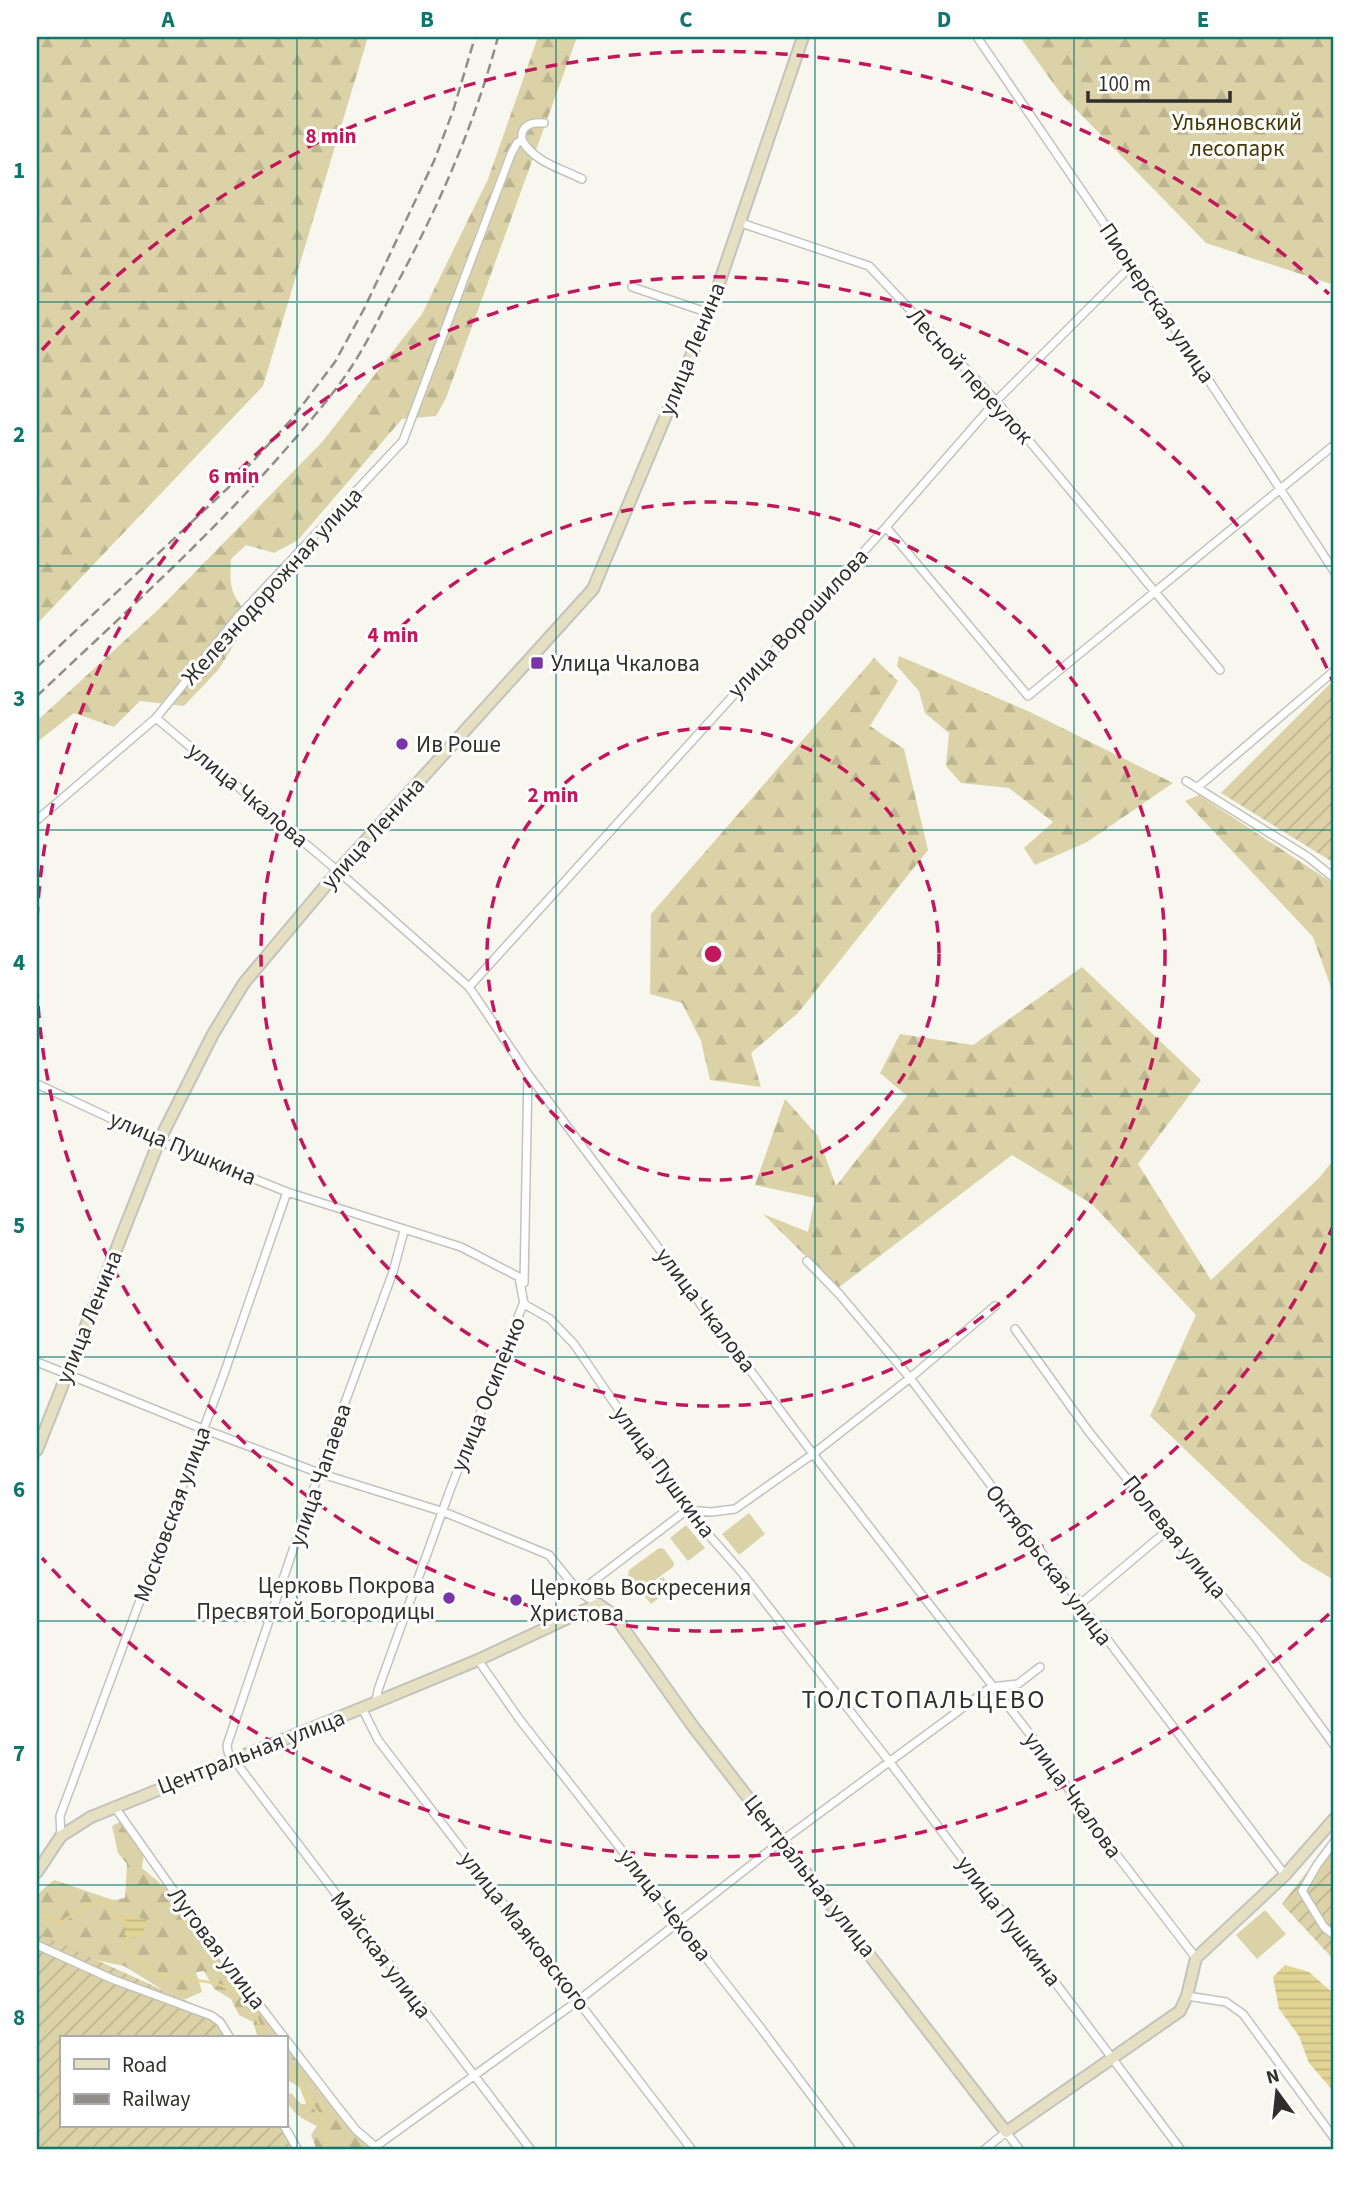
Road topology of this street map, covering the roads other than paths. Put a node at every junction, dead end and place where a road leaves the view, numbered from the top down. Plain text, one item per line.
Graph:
1 (803, 37) edge
2 (977, 37) edge
3 (544, 122) dead end
4 (522, 140) junction
5 (582, 179) dead end
6 (741, 223) junction
7 (1132, 265) junction
8 (632, 287) dead end
9 (709, 313) junction
10 (996, 401) junction
11 (1334, 445) edge
12 (1282, 489) junction
13 (886, 527) junction
14 (1334, 571) edge
15 (1154, 591) junction
16 (1220, 670) dead end
17 (1334, 671) edge
18 (156, 718) junction
19 (1186, 781) dead end
20 (1198, 787) junction
21 (37, 820) edge
22 (338, 871) junction
23 (1334, 878) edge
24 (469, 987) junction
25 (528, 1074) junction
26 (37, 1084) edge
27 (159, 1141) junction
28 (287, 1192) junction
29 (404, 1231) junction
30 (807, 1261) dead end
31 (524, 1304) junction
32 (995, 1306) dead end
33 (1015, 1329) dead end
34 (37, 1362) edge
35 (66, 1375) junction
36 (910, 1378) junction
37 (203, 1429) junction
38 (37, 1450) edge
39 (813, 1454) junction
40 (319, 1473) junction
41 (687, 1510) junction
42 (444, 1512) junction
43 (1169, 1529) junction
44 (579, 1592) junction
45 (598, 1605) junction
46 (1079, 1605) junction
47 (478, 1660) junction
48 (1040, 1667) dead end
49 (991, 1687) junction
50 (376, 1702) junction
51 (362, 1708) junction
52 (1334, 1745) edge
53 (232, 1759) junction
54 (889, 1761) junction
55 (114, 1806) junction
56 (1334, 1819) edge
57 (61, 1836) junction
58 (783, 1840) junction
59 (1334, 1842) edge
60 (37, 1872) edge
61 (1285, 1875) junction
62 (679, 1923) junction
63 (1334, 1935) edge
64 (37, 1945) edge
65 (1196, 1958) junction
66 (1187, 1996) junction
67 (579, 2000) junction
68 (229, 2036) edge
69 (283, 2036) edge
70 (287, 2041) edge
71 (1113, 2059) junction
72 (474, 2077) junction
73 (285, 2128) edge
74 (1006, 2132) junction
75 (1334, 2138) edge
76 (377, 2148) edge
77 (298, 2150) edge
78 (531, 2150) edge
79 (692, 2150) edge
80 (852, 2150) edge
81 (984, 2150) edge
82 (1020, 2150) edge
83 (1181, 2150) edge

1 - 6 street, улица Ленина
2 - 7 street, Пионерская улица
3 - 4 street, Железнодорожная улица
4 - 5 street
4 - 18 street, Железнодорожная улица
6 - 9 street, улица Ленина
6 - 10 street, Лесной переулок
7 - 10 street, улица Ворошилова
7 - 12 street, Пионерская улица
8 - 9 street
9 - 22 street, улица Ленина
10 - 13 street, улица Ворошилова
10 - 15 street, Лесной переулок
11 - 12 street
12 - 14 street, Пионерская улица
12 - 15 street
13 - 15 street
13 - 24 street, улица Ворошилова
15 - 16 street, Лесной переулок
17 - 20 street
18 - 21 street, Железнодорожная улица
18 - 22 street, улица Чкалова
19 - 20 street
20 - 23 street
22 - 24 street, улица Чкалова
22 - 27 street, улица Ленина
24 - 25 street, улица Чкалова
25 - 31 street, улица Осипенко
25 - 39 street, улица Чкалова
26 - 27 street, улица Пушкина
27 - 28 street, улица Пушкина
27 - 35 street, улица Ленина
28 - 29 street, улица Пушкина
28 - 37 street, Московская улица
29 - 31 street, улица Пушкина
29 - 40 street, улица Чапаева
30 - 36 street, Октябрьская улица
31 - 41 street, улица Пушкина
31 - 42 street, улица Осипенко
32 - 36 street
33 - 43 street, Полевая улица
34 - 35 street, Центральная улица
35 - 37 street, Центральная улица
35 - 38 street, улица Ленина
36 - 39 street
36 - 46 street, Октябрьская улица
37 - 40 street, Центральная улица
37 - 57 street, Московская улица
39 - 41 street
39 - 49 street, улица Чкалова
40 - 42 street, Центральная улица
40 - 53 street, улица Чапаева
41 - 44 street
41 - 54 street, улица Пушкина
42 - 44 street, Центральная улица
42 - 50 street, улица Осипенко
43 - 46 street
43 - 52 street, Полевая улица
44 - 45 street, Центральная улица
45 - 47 street, Центральная улица
45 - 58 street, Центральная улица
46 - 61 street, Октябрьская улица
47 - 50 street, Центральная улица
47 - 62 street, улица Чехова
48 - 49 street
49 - 54 street
49 - 65 street, улица Чкалова
50 - 51 street, Центральная улица
51 - 53 street, Центральная улица
51 - 67 street, улица Маяковского
53 - 55 street, Центральная улица
53 - 72 street, Майская улица
54 - 58 street
54 - 71 street, улица Пушкина
55 - 57 street, Центральная улица
55 - 69 street, Луговая улица
56 - 61 street
57 - 60 street, Центральная улица
58 - 62 street
58 - 74 street, Центральная улица
59 - 63 street
61 - 65 street
62 - 67 street
62 - 80 street, улица Чехова
64 - 68 street
65 - 66 street
66 - 71 street
66 - 75 street
67 - 72 street
67 - 79 street, улица Маяковского
70 - 76 street, Луговая улица
71 - 74 street
71 - 83 street, улица Пушкина
72 - 76 street
72 - 78 street, Майская улица
73 - 77 street
74 - 81 street
74 - 82 street, Центральная улица

